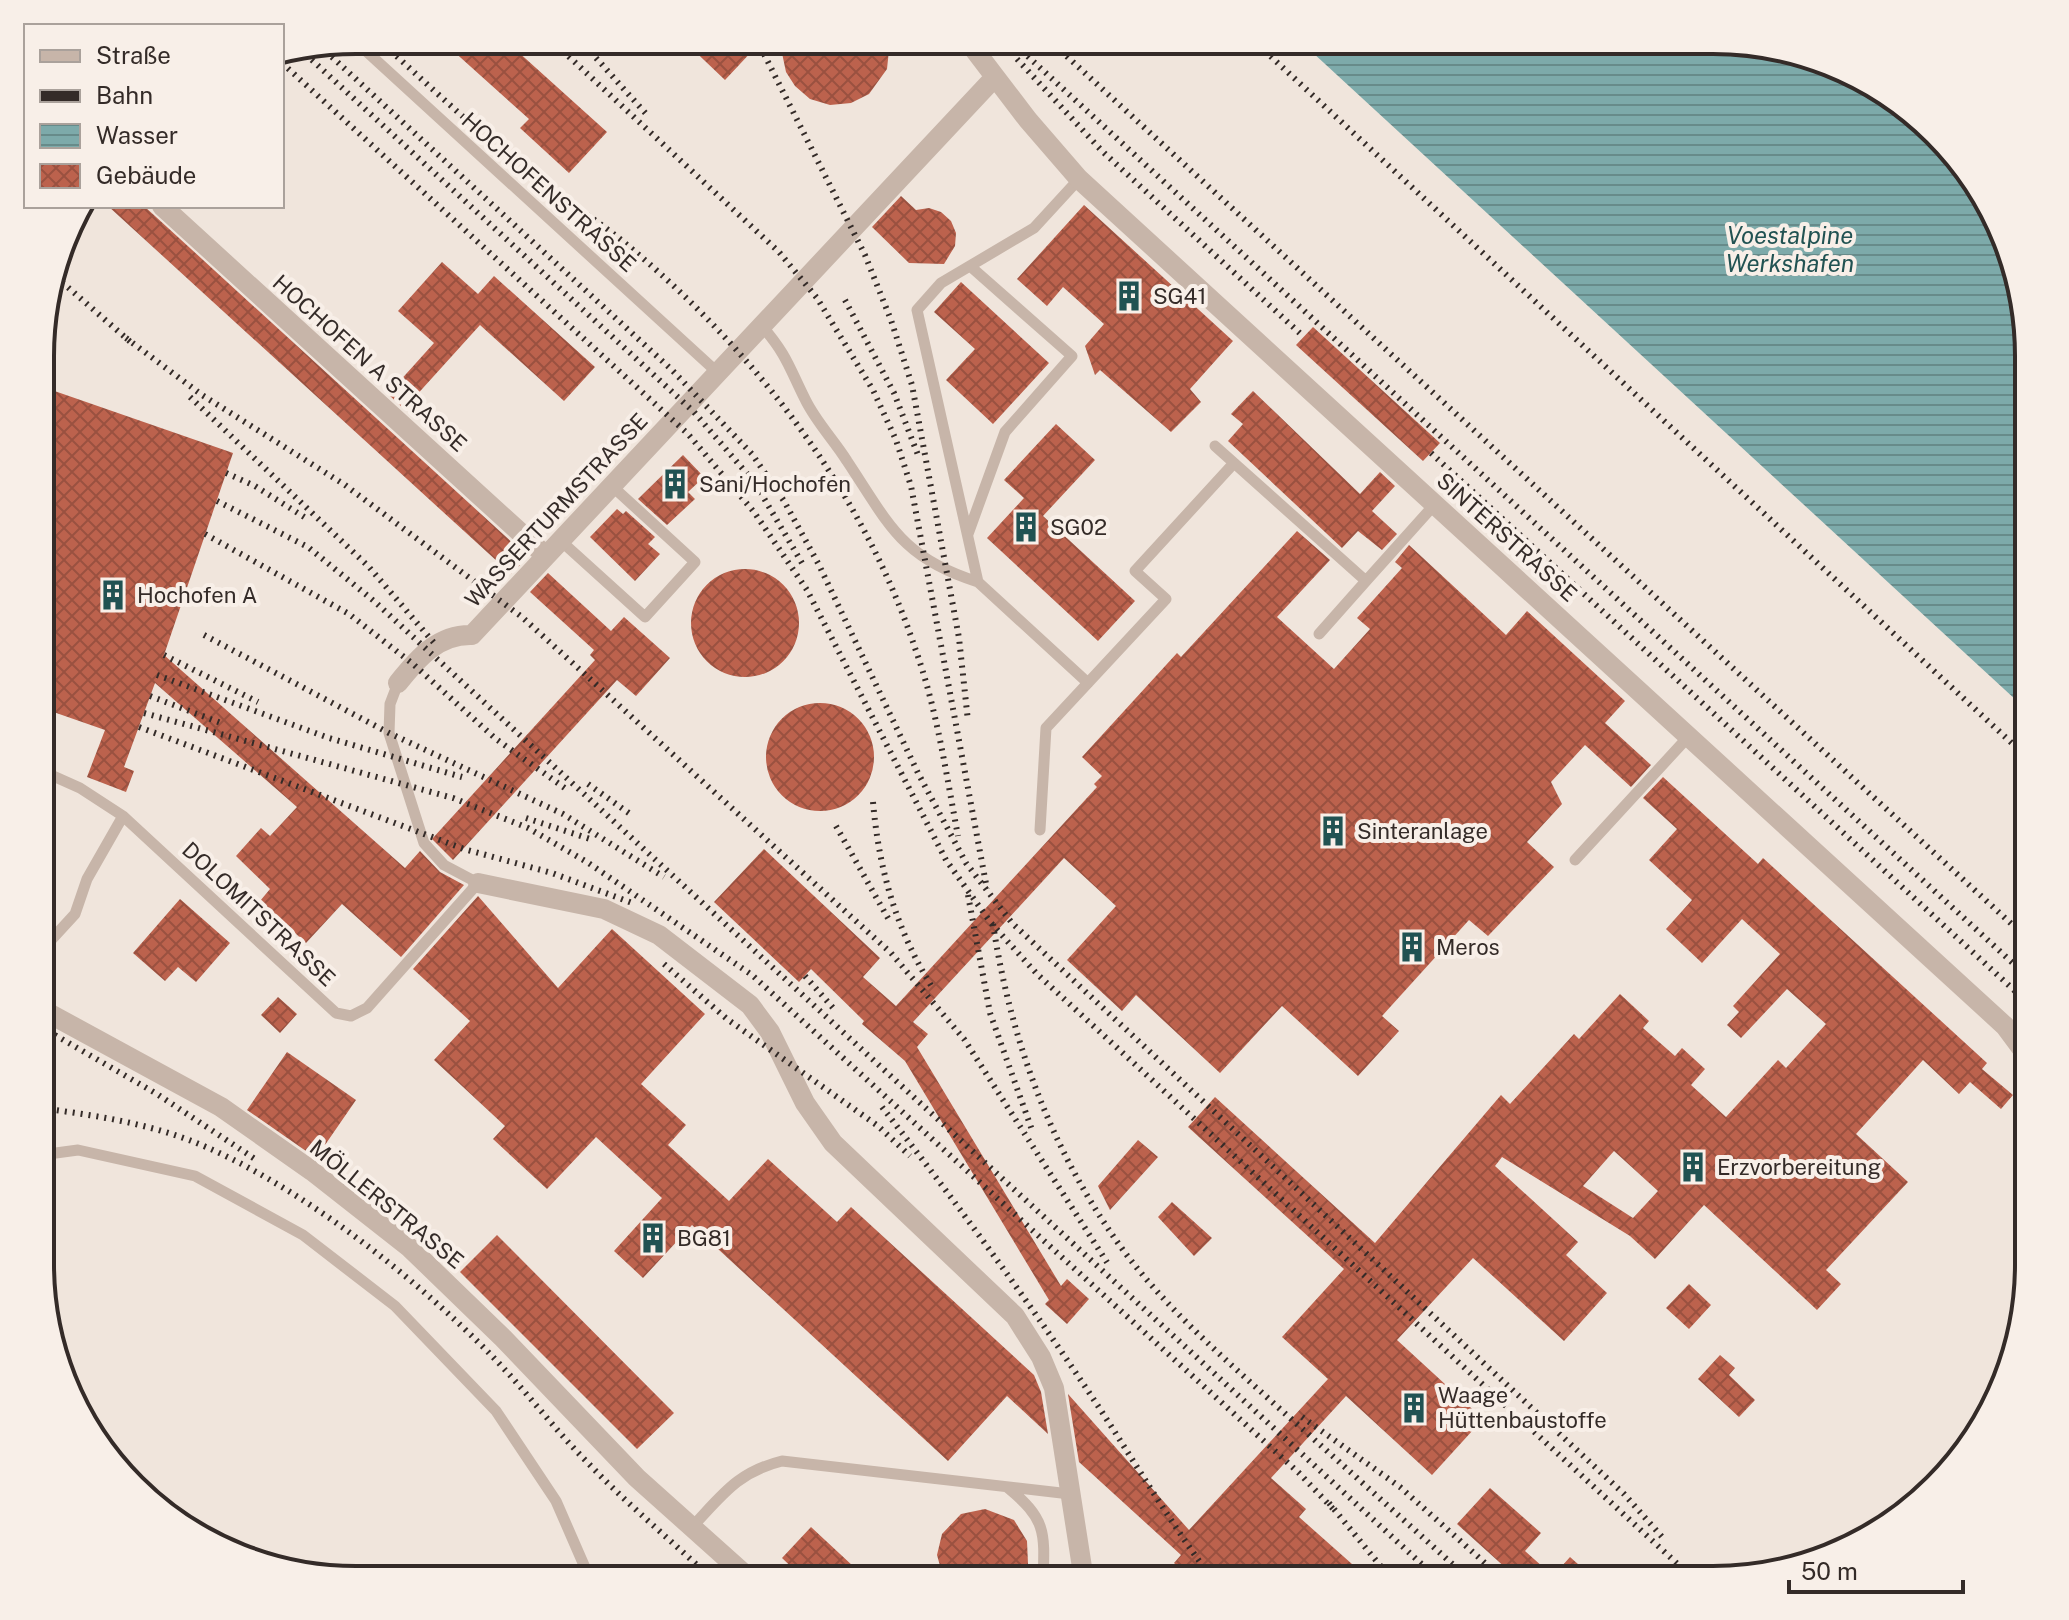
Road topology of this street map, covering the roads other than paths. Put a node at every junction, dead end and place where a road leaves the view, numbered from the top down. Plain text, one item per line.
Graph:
1 (369, 54) edge
2 (978, 54) edge
3 (995, 77) junction
4 (1079, 179) junction
5 (164, 208) edge
6 (970, 266) junction
7 (762, 326) junction
8 (718, 373) junction
9 (1215, 446) dead end
10 (1234, 463) junction
11 (612, 486) junction
12 (1435, 504) junction
13 (968, 534) junction
14 (561, 541) junction
15 (546, 556) junction
16 (1366, 581) junction
17 (978, 582) junction
18 (1319, 634) dead end
19 (398, 683) joint
20 (1088, 683) junction
21 (1689, 736) junction
22 (54, 776) edge
23 (123, 816) junction
24 (1040, 830) dead end
25 (1575, 860) dead end
26 (478, 883) junction
27 (54, 937) edge
28 (54, 1016) edge
29 (2015, 1039) edge
30 (54, 1153) edge
31 (1006, 1487) junction
32 (1070, 1494) junction
33 (693, 1526) junction
34 (584, 1566) edge
35 (736, 1566) edge
36 (1044, 1566) edge
37 (1082, 1566) edge

1 - 8 lane, HOCHOFENSTRASSE
2 - 3 street, SINTERSTRASSE
3 - 4 street, SINTERSTRASSE
3 - 7 street, WASSERTURMSTRASSE
4 - 6 lane
4 - 12 street, SINTERSTRASSE
5 - 15 street, HOCHOFEN A STRASSE
6 - 13 lane
6 - 13 lane
7 - 8 street, WASSERTURMSTRASSE
7 - 17 lane
8 - 11 street, WASSERTURMSTRASSE
9 - 10 lane
10 - 16 lane
10 - 20 lane
11 - 14 street, WASSERTURMSTRASSE
11 - 14 lane
12 - 16 lane
12 - 21 street, SINTERSTRASSE
13 - 17 lane
14 - 15 street, WASSERTURMSTRASSE
15 - 19 street, WASSERTURMSTRASSE
16 - 18 lane
17 - 20 lane
19 - 26 lane, WASSERTURMSTRASSE
20 - 24 lane
21 - 25 lane
21 - 29 street, SINTERSTRASSE
22 - 23 lane, DOLOMITSTRASSE
23 - 26 lane, DOLOMITSTRASSE
23 - 27 lane
26 - 32 street, WASSERTURMSTRASSE
28 - 33 street, MÖLLERSTRASSE
30 - 34 lane
31 - 32 lane
31 - 33 lane
31 - 36 lane
32 - 37 street, WASSERTURMSTRASSE
33 - 35 street, MÖLLERSTRASSE

